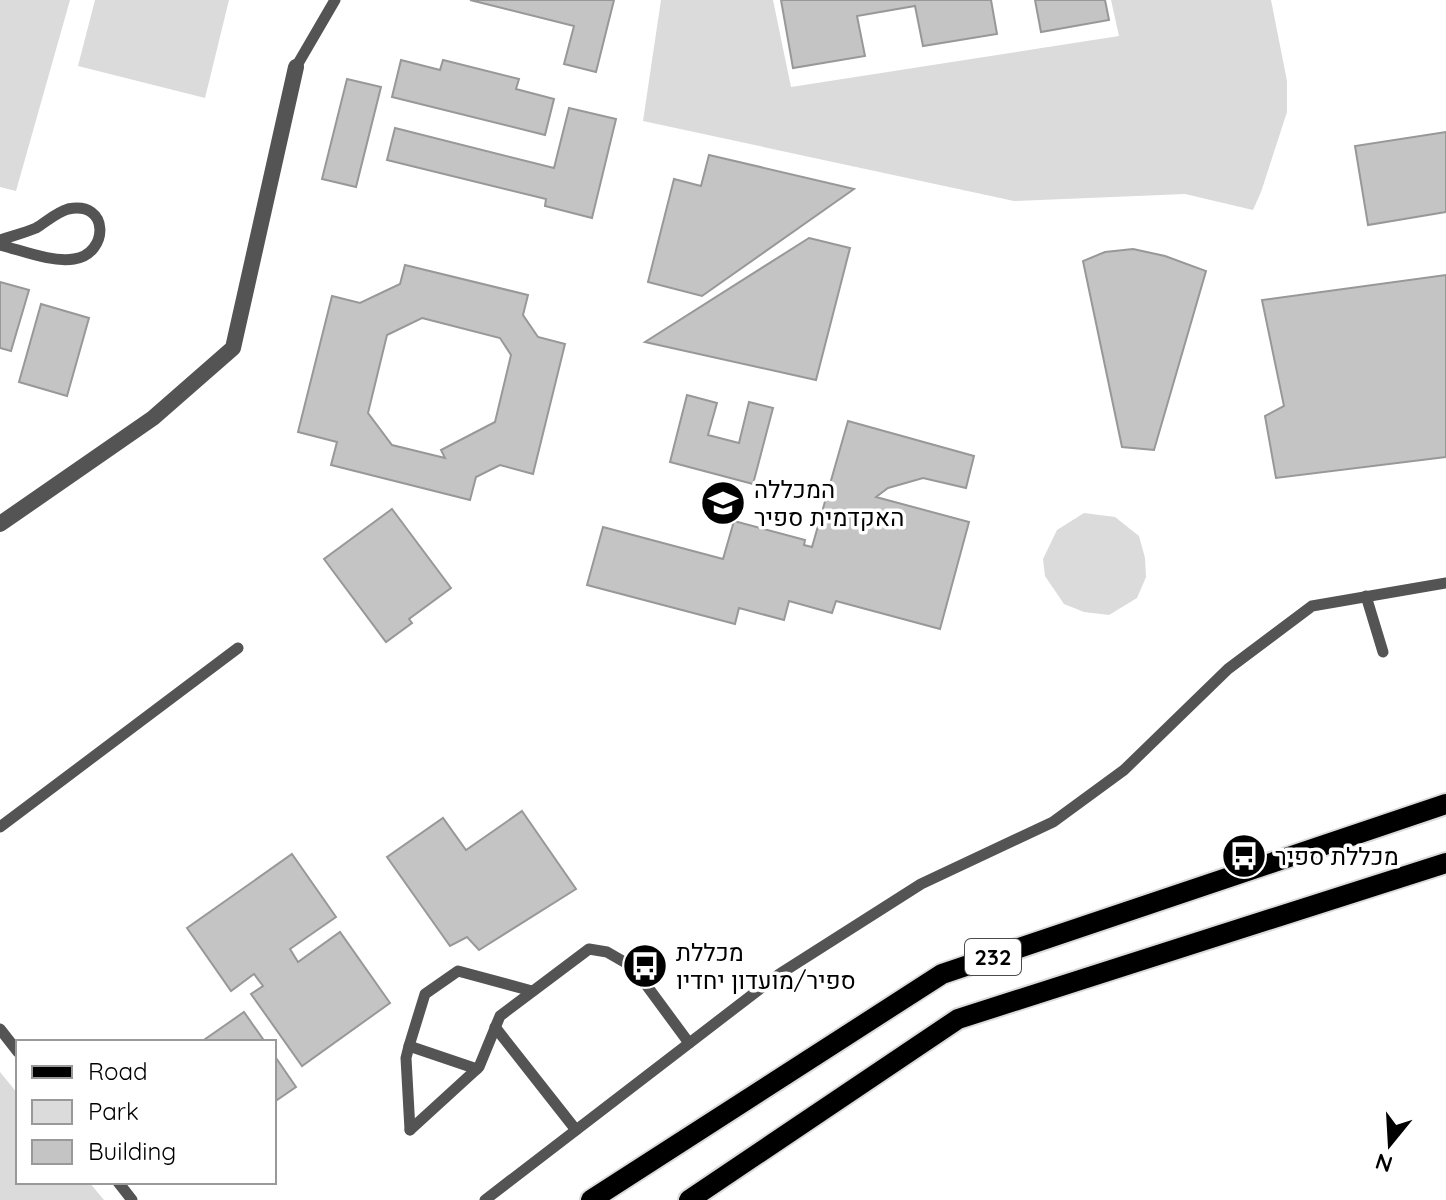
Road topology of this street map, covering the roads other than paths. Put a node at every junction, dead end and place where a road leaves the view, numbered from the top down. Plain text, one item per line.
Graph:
1 (335, 0) edge
2 (296, 67) joint
3 (0, 242) edge
4 (0, 524) edge
5 (1446, 583) edge
6 (1366, 596) junction
7 (238, 648) dead end
8 (1383, 652) dead end
9 (1444, 803) edge
10 (0, 827) edge
11 (1446, 863) edge
12 (532, 991) junction
13 (495, 1027) junction
14 (0, 1029) edge
15 (689, 1043) junction
16 (409, 1046) junction
17 (16, 1049) edge
18 (477, 1069) junction
19 (576, 1130) junction
20 (120, 1184) edge
21 (132, 1200) edge
22 (485, 1200) edge
23 (591, 1200) edge
24 (689, 1200) edge

1 - 2 lane
2 - 4 street
3 - 3 lane
5 - 6 lane
6 - 8 lane
6 - 15 lane
7 - 10 lane
9 - 23 main road, 232
11 - 24 main road, 232
12 - 13 lane
12 - 15 lane
12 - 16 lane
13 - 18 lane
13 - 19 lane
14 - 17 lane
15 - 19 lane
16 - 18 lane
16 - 18 lane
19 - 22 lane
20 - 21 lane

